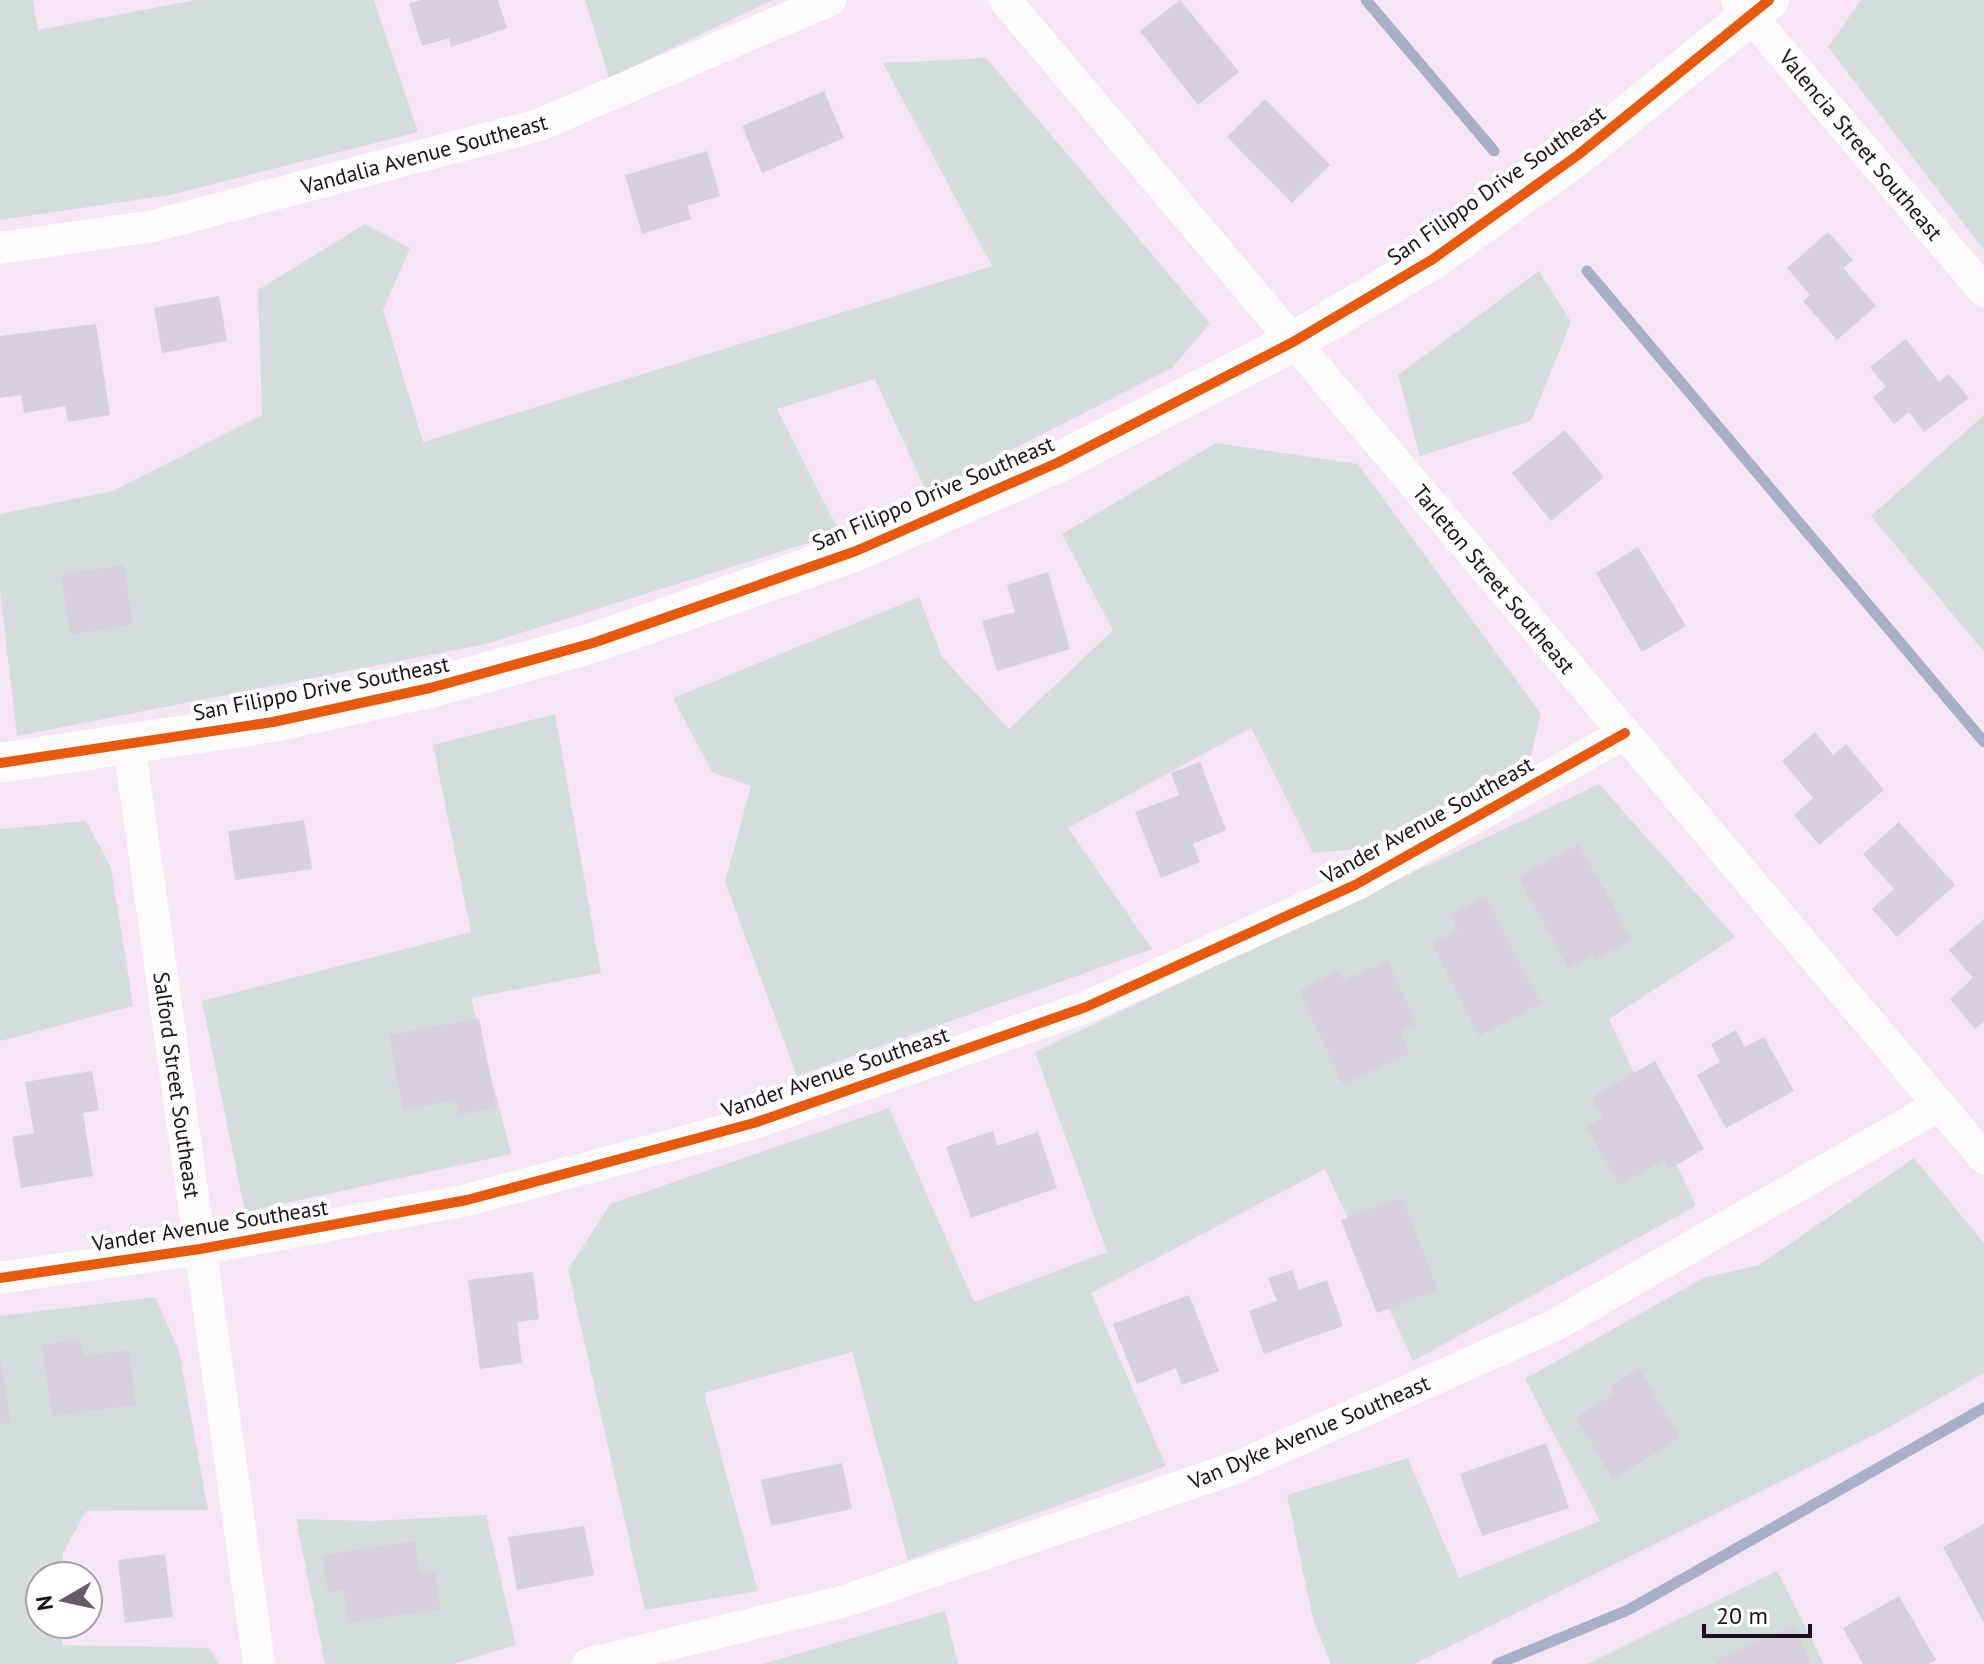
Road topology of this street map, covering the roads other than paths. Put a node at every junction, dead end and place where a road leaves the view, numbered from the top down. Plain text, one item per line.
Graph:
1 (830, 0) edge
2 (1005, 0) edge
3 (1752, 5) edge
4 (0, 248) edge
5 (1984, 291) edge
6 (1293, 342) junction
7 (1625, 733) junction
8 (129, 744) junction
9 (0, 763) edge
10 (1939, 1105) junction
11 (1984, 1158) edge
12 (200, 1249) junction
13 (0, 1278) edge
14 (259, 1664) edge
15 (588, 1664) edge

1 - 4 street, Vandalia Avenue Southeast
2 - 6 street, Tarleton Street Southeast
3 - 5 street, Valencia Street Southeast
3 - 6 street, San Filippo Drive Southeast
6 - 7 street, Tarleton Street Southeast
6 - 8 street, San Filippo Drive Southeast
7 - 10 street, Tarleton Street Southeast
7 - 12 street, Vander Avenue Southeast
8 - 9 street, San Filippo Drive Southeast
8 - 12 street, Salford Street Southeast
10 - 11 street, Tarleton Street Southeast
10 - 15 street, Van Dyke Avenue Southeast
12 - 13 street, Vander Avenue Southeast
12 - 14 street, Salford Street Southeast

